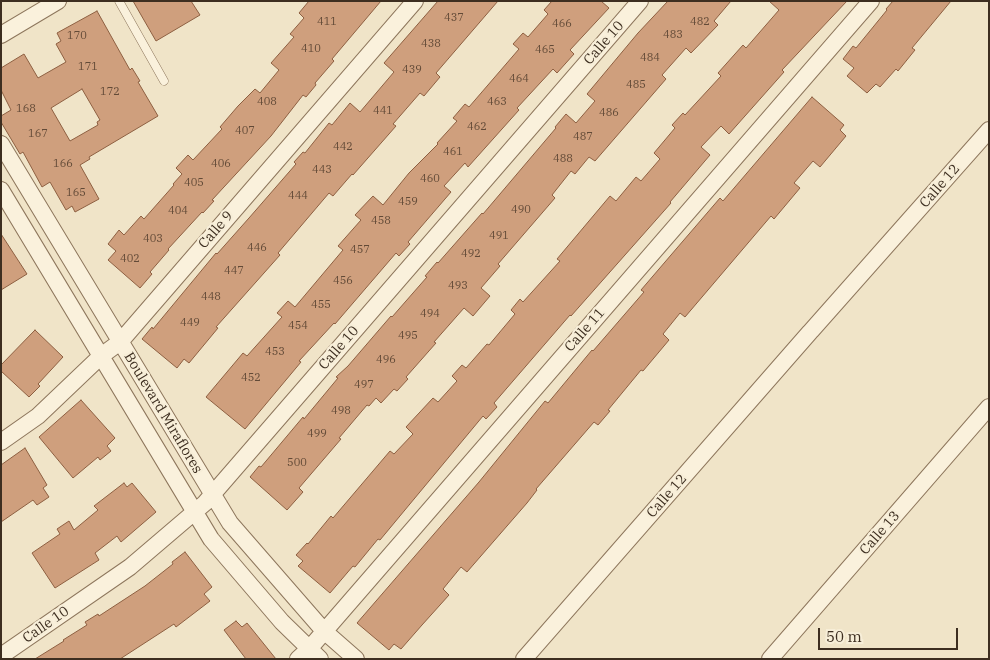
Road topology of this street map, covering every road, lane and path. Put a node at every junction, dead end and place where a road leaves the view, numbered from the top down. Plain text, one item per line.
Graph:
1 (58, 1) edge
2 (119, 1) edge
3 (415, 1) edge
4 (640, 1) edge
5 (871, 1) edge
6 (1, 36) edge
7 (164, 82) dead end
8 (989, 130) edge
9 (1, 144) edge
10 (1, 190) edge
11 (120, 342) junction
12 (101, 356) junction
13 (989, 407) edge
14 (1, 442) edge
15 (212, 494) junction
16 (195, 513) junction
17 (324, 631) junction
18 (309, 655) edge
19 (1, 656) edge
20 (356, 659) edge
21 (524, 659) edge
22 (770, 659) edge

1 - 6 street
2 - 7 lane
3 - 11 street, Calle 9
4 - 15 street, Calle 10
5 - 17 street, Calle 11
8 - 21 street, Calle 12
9 - 11 street, Boulevard Miraflores
10 - 12 street, Boulevard Miraflores
11 - 12 street, Calle 9
11 - 15 street, Boulevard Miraflores
12 - 14 street, Calle 9
12 - 16 street, Boulevard Miraflores
13 - 22 street, Calle 13
15 - 16 street, Calle 10
15 - 17 street, Boulevard Miraflores
16 - 18 street, Boulevard Miraflores
16 - 19 street, Calle 10
17 - 18 street, Calle 11
17 - 20 street, Boulevard Miraflores

